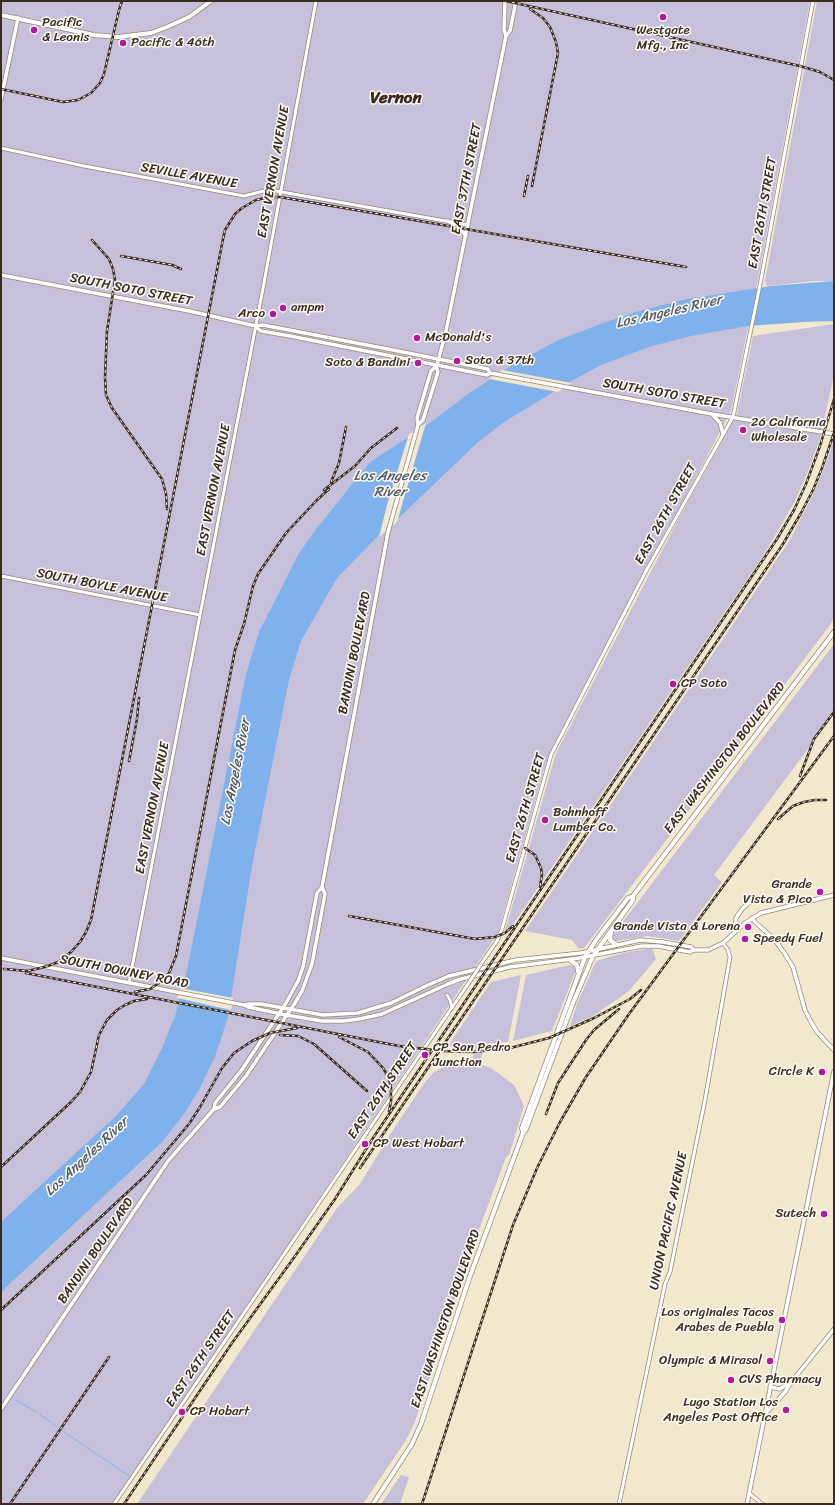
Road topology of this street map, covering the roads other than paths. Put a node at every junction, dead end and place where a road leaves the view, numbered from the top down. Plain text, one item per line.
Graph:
1 (211, 1) edge
2 (316, 1) edge
3 (505, 1) edge
4 (516, 1) edge
5 (812, 1) edge
6 (1, 15) edge
7 (18, 18) junction
8 (506, 36) junction
9 (1, 99) edge
10 (1, 148) edge
11 (281, 192) junction
12 (448, 221) junction
13 (468, 225) junction
14 (466, 236) junction
15 (1, 275) edge
16 (256, 326) junction
17 (329, 338) junction
18 (328, 343) junction
19 (437, 363) junction
20 (712, 414) junction
21 (733, 417) junction
22 (418, 425) junction
23 (723, 434) junction
24 (834, 434) edge
25 (1, 576) edge
26 (200, 615) junction
27 (834, 632) edge
28 (322, 887) junction
29 (834, 895) edge
30 (633, 896) junction
31 (752, 900) dead end
32 (752, 918) junction
33 (613, 928) junction
34 (735, 932) junction
35 (723, 943) junction
36 (617, 945) junction
37 (597, 949) junction
38 (694, 950) junction
39 (589, 951) junction
40 (593, 956) junction
41 (585, 957) junction
42 (1, 958) edge
43 (570, 960) junction
44 (579, 973) junction
45 (129, 983) junction
46 (447, 994) dead end
47 (244, 1005) junction
48 (283, 1008) junction
49 (452, 1008) junction
50 (290, 1009) junction
51 (265, 1011) junction
52 (279, 1013) junction
53 (286, 1015) junction
54 (274, 1021) junction
55 (834, 1050) edge
56 (834, 1071) edge
57 (214, 1109) junction
58 (523, 1133) junction
59 (834, 1329) edge
60 (793, 1380) junction
61 (770, 1388) junction
62 (1, 1408) edge
63 (765, 1414) junction
64 (749, 1493) junction
65 (114, 1504) edge
66 (373, 1504) edge
67 (619, 1504) edge
68 (747, 1504) edge
69 (762, 1504) edge

1 - 7 main road
2 - 11 street, EAST VERNON AVENUE
3 - 8 main road
4 - 8 main road, EAST 37TH STREET
5 - 21 street, EAST 26TH STREET
6 - 7 main road
7 - 9 main road
8 - 13 main road, EAST 37TH STREET
10 - 11 street, SEVILLE AVENUE
11 - 12 street, SEVILLE AVENUE
11 - 16 street, EAST VERNON AVENUE
12 - 13 street, SEVILLE AVENUE
12 - 14 main road
13 - 14 main road, EAST 37TH STREET
14 - 19 main road, EAST 37TH STREET
15 - 16 main road, SOUTH SOTO STREET
16 - 17 main road, SOUTH SOTO STREET
16 - 18 main road, SOUTH SOTO STREET
16 - 26 street, EAST VERNON AVENUE
17 - 18 main road
17 - 19 main road, SOUTH SOTO STREET
18 - 19 main road, SOUTH SOTO STREET
19 - 20 main road, SOUTH SOTO STREET
19 - 22 main road, BANDINI BOULEVARD
19 - 22 main road, BANDINI BOULEVARD
20 - 21 main road, SOUTH SOTO STREET
20 - 23 main road
21 - 23 street, EAST 26TH STREET
21 - 24 main road, SOUTH SOTO STREET
22 - 28 main road, BANDINI BOULEVARD
23 - 49 street, EAST 26TH STREET, bridge
25 - 26 street, SOUTH BOYLE AVENUE
26 - 45 street, EAST VERNON AVENUE
27 - 30 main road, EAST WASHINGTON BOULEVARD
28 - 48 main road, BANDINI BOULEVARD
28 - 50 main road, BANDINI BOULEVARD
29 - 32 main road
30 - 33 main road, EAST WASHINGTON BOULEVARD
30 - 39 main road, EAST WASHINGTON BOULEVARD
31 - 34 main road
32 - 34 main road
32 - 55 main road
33 - 36 main road
33 - 37 main road, EAST WASHINGTON BOULEVARD
34 - 35 main road
35 - 38 main road
35 - 67 street, UNION PACIFIC AVENUE
36 - 37 main road, SOUTH DOWNEY ROAD
36 - 38 main road, SOUTH DOWNEY ROAD
37 - 39 main road, SOUTH DOWNEY ROAD
37 - 40 main road, EAST WASHINGTON BOULEVARD
38 - 40 main road, SOUTH DOWNEY ROAD
39 - 41 main road, EAST WASHINGTON BOULEVARD
39 - 50 main road, SOUTH DOWNEY ROAD
40 - 41 main road, SOUTH DOWNEY ROAD
40 - 58 main road, EAST WASHINGTON BOULEVARD
41 - 43 main road, SOUTH DOWNEY ROAD
41 - 44 main road, EAST WASHINGTON BOULEVARD
42 - 45 main road, SOUTH DOWNEY ROAD
43 - 44 main road
43 - 53 main road, SOUTH DOWNEY ROAD
44 - 58 main road, EAST WASHINGTON BOULEVARD
45 - 47 main road, SOUTH DOWNEY ROAD
46 - 49 street
47 - 48 main road, SOUTH DOWNEY ROAD
47 - 51 main road, SOUTH DOWNEY ROAD
48 - 50 main road, SOUTH DOWNEY ROAD
48 - 52 main road, BANDINI BOULEVARD
49 - 65 street, EAST 26TH STREET
50 - 53 main road, BANDINI BOULEVARD
51 - 52 main road, SOUTH DOWNEY ROAD
51 - 54 main road
52 - 53 main road, SOUTH DOWNEY ROAD
52 - 54 main road, BANDINI BOULEVARD
53 - 57 main road, BANDINI BOULEVARD
54 - 57 main road, BANDINI BOULEVARD
56 - 61 main road
57 - 62 main road, BANDINI BOULEVARD
58 - 66 main road, EAST WASHINGTON BOULEVARD
59 - 60 main road
60 - 61 main road
60 - 63 main road
61 - 63 main road
63 - 64 main road
64 - 68 main road
64 - 69 street

